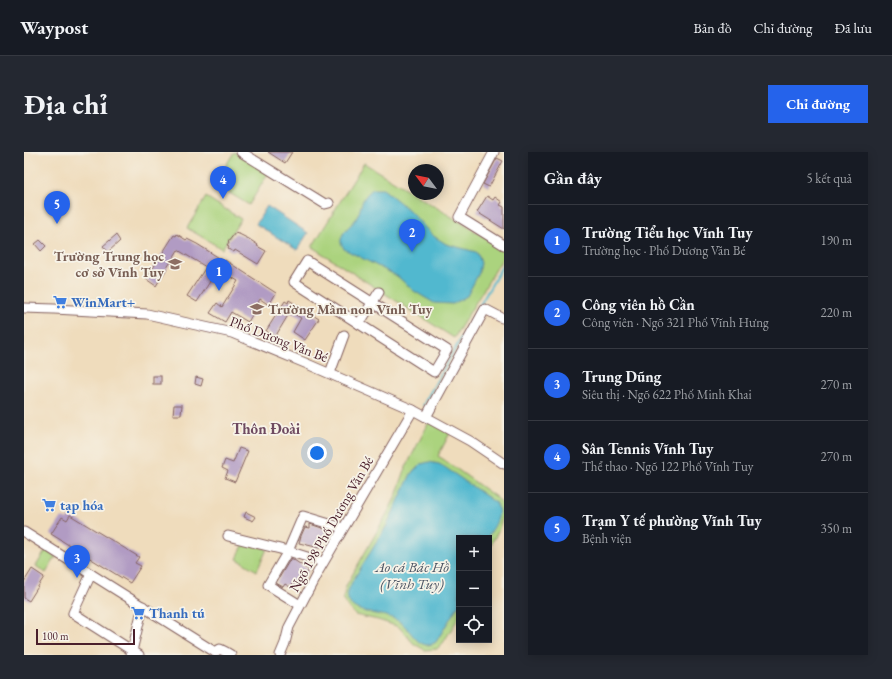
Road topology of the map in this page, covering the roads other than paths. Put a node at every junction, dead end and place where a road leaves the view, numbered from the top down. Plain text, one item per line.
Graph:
1 (241, 152) edge
2 (494, 152) edge
3 (329, 203) dead end
4 (504, 245) edge
5 (379, 292) dead end
6 (373, 302) junction
7 (24, 308) edge
8 (502, 318) dead end
9 (359, 324) junction
10 (344, 335) dead end
11 (443, 372) junction
12 (330, 373) junction
13 (413, 410) junction
14 (426, 417) junction
15 (504, 464) edge
16 (343, 528) junction
17 (24, 532) edge
18 (228, 536) dead end
19 (288, 551) junction
20 (323, 562) junction
21 (91, 574) junction
22 (300, 605) junction
23 (143, 606) junction
24 (215, 653) edge
25 (134, 654) edge
26 (231, 655) edge
27 (280, 655) edge

1 - 3 street
2 - 4 street
5 - 6 street
6 - 9 street
6 - 9 street
6 - 11 street
7 - 12 street, Phố Dương Văn Bé
8 - 11 street
9 - 11 street
10 - 12 street
11 - 14 street
12 - 13 street, Phố Dương Văn Bé
13 - 14 street, Phố Dương Văn Bé
13 - 16 street, Ngõ 198 Phố Dương Văn Bé
14 - 15 street, Phố Dương Văn Bé
16 - 19 street
16 - 20 street, Ngõ 198 Phố Dương Văn Bé
17 - 21 street
18 - 19 street
19 - 20 street
19 - 22 street
20 - 22 street, Ngõ 198 Phố Dương Văn Bé
21 - 23 street
21 - 25 street
22 - 27 street, Ngõ 198 Phố Dương Văn Bé
23 - 24 street
23 - 25 street
24 - 26 street

